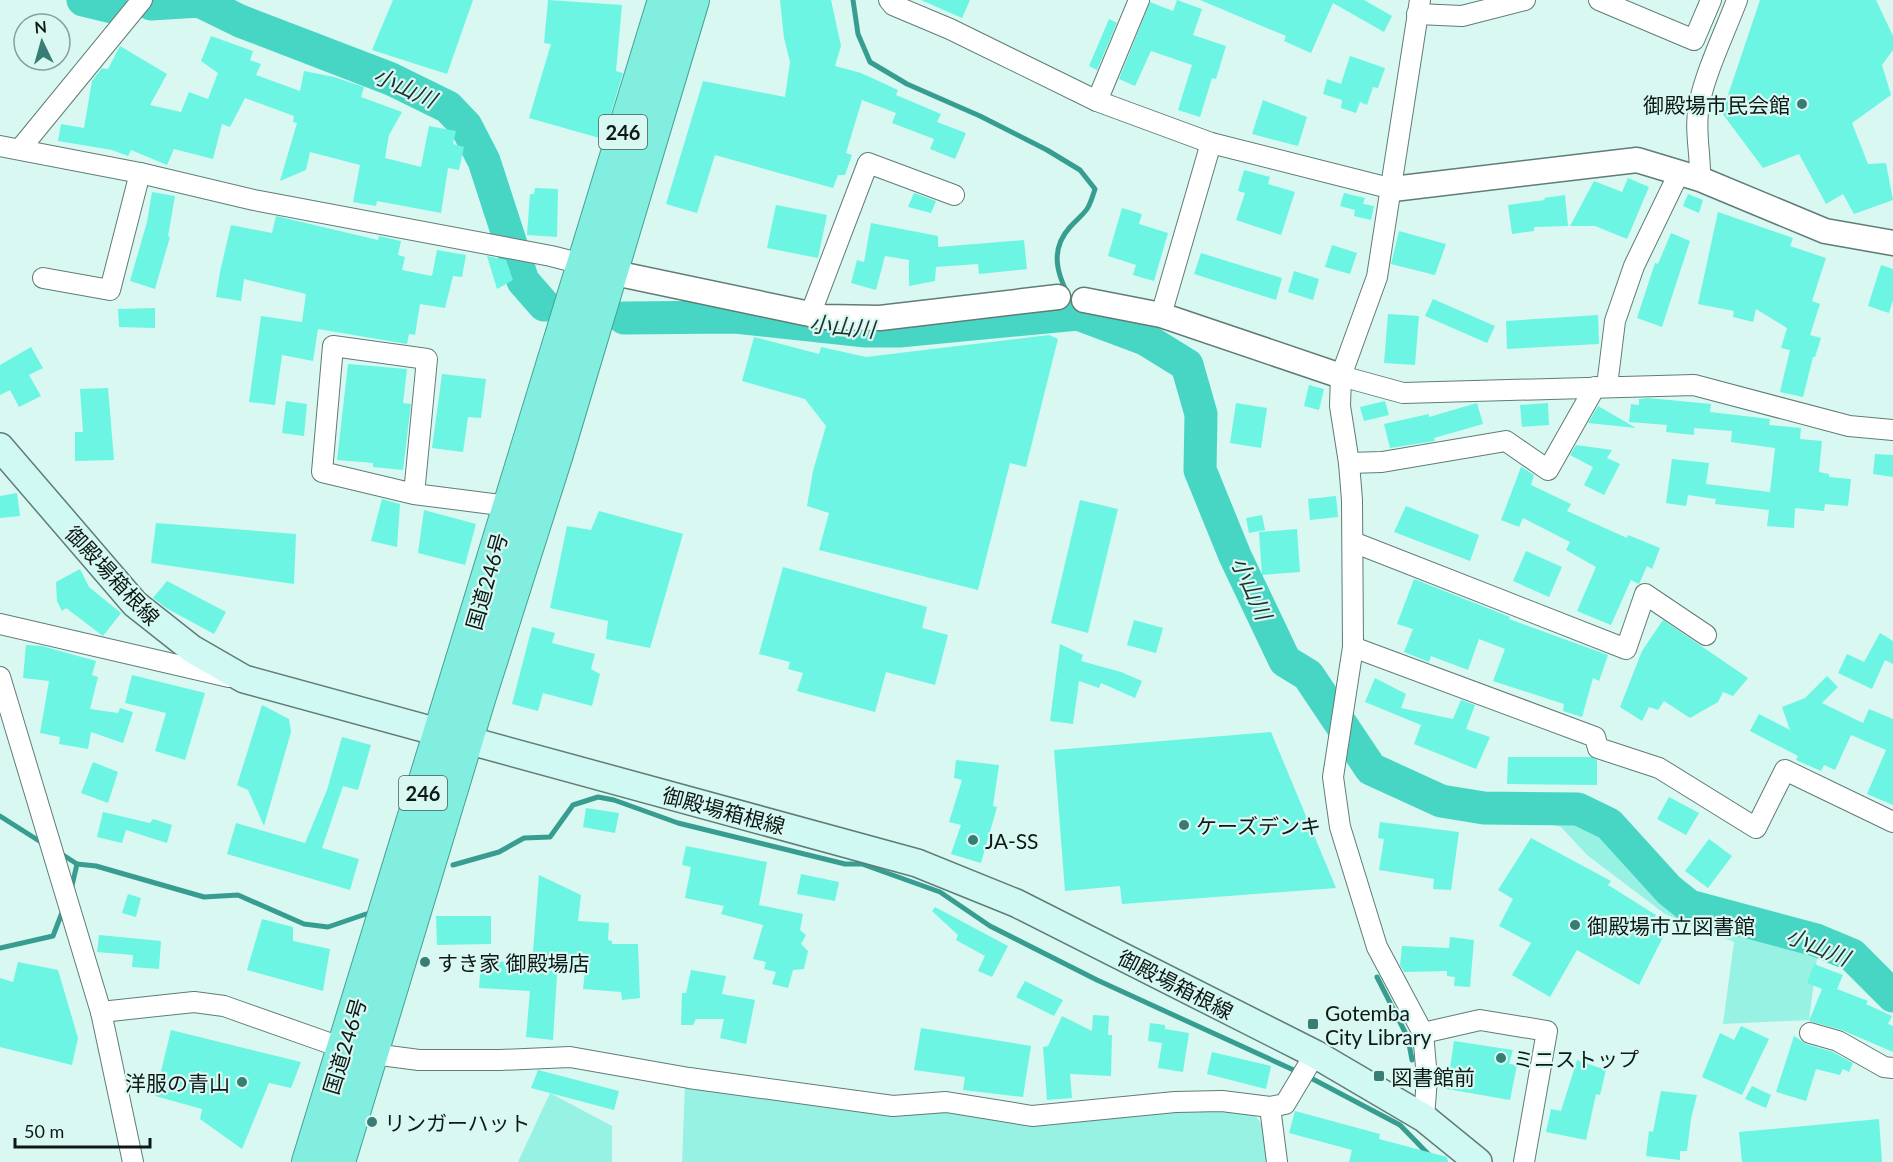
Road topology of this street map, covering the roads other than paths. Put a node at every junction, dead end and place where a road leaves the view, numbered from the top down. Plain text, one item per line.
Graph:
1 (142, 0) edge
2 (664, 0) edge
3 (693, 0) edge
4 (888, 0) edge
5 (1139, 0) edge
6 (1525, 0) edge
7 (1599, 0) edge
8 (1711, 0) edge
9 (1737, 0) edge
10 (1417, 4) edge
11 (1097, 101) junction
12 (1212, 143) junction
13 (0, 146) edge
14 (20, 149) junction
15 (140, 173) junction
16 (1690, 176) junction
17 (1393, 189) junction
18 (954, 195) dead end
19 (1893, 243) edge
20 (596, 268) junction
21 (43, 278) dead end
22 (1058, 297) joint
23 (1084, 300) joint
24 (810, 315) junction
25 (1161, 315) junction
26 (1341, 376) junction
27 (1601, 386) junction
28 (1893, 430) edge
29 (0, 447) edge
30 (1349, 463) junction
31 (414, 494) junction
32 (508, 506) junction
33 (1353, 542) junction
34 (0, 624) edge
35 (1706, 634) dead end
36 (1353, 647) junction
37 (0, 678) edge
38 (244, 679) junction
39 (454, 738) junction
40 (1893, 822) edge
41 (101, 1012) junction
42 (1423, 1033) junction
43 (1810, 1033) dead end
44 (343, 1048) junction
45 (373, 1054) junction
46 (1315, 1054) junction
47 (1893, 1068) edge
48 (1270, 1107) junction
49 (1424, 1118) junction
50 (133, 1162) edge
51 (308, 1162) edge
52 (339, 1162) edge
53 (1279, 1162) edge
54 (1478, 1162) edge
55 (1524, 1162) edge

1 - 14 street
2 - 20 highway, 国道246号 / 246
3 - 20 highway, 国道246号 / 246
4 - 11 street
5 - 11 street
6 - 10 street
7 - 8 street
9 - 16 street
10 - 17 street
11 - 12 street
12 - 17 street
12 - 25 street
13 - 14 street
14 - 15 street
15 - 20 street
15 - 21 street
16 - 17 street
16 - 19 street
16 - 27 street
17 - 26 street
18 - 24 street
20 - 24 street
20 - 32 highway, 国道246号 / 246
20 - 39 highway, 国道246号 / 246
22 - 23 street
22 - 24 street
23 - 25 street
25 - 26 street
26 - 27 street
26 - 30 street
27 - 28 street
27 - 30 street
29 - 38 main road, 御殿場箱根線
30 - 33 street
31 - 31 street
31 - 32 street
32 - 39 highway, 国道246号 / 246
33 - 35 street
33 - 36 street
34 - 38 street
36 - 40 street
36 - 42 street
37 - 41 street
38 - 39 main road, 御殿場箱根線
39 - 44 highway, 国道246号 / 246
39 - 45 highway, 国道246号 / 246
39 - 46 main road, 御殿場箱根線
41 - 44 street
41 - 50 street
42 - 49 street
42 - 55 street
43 - 47 street
44 - 51 highway, 国道246号 / 246
45 - 48 street
45 - 52 highway, 国道246号 / 246
46 - 48 street
46 - 49 main road, 御殿場箱根線
48 - 53 street
49 - 54 main road, 御殿場箱根線

